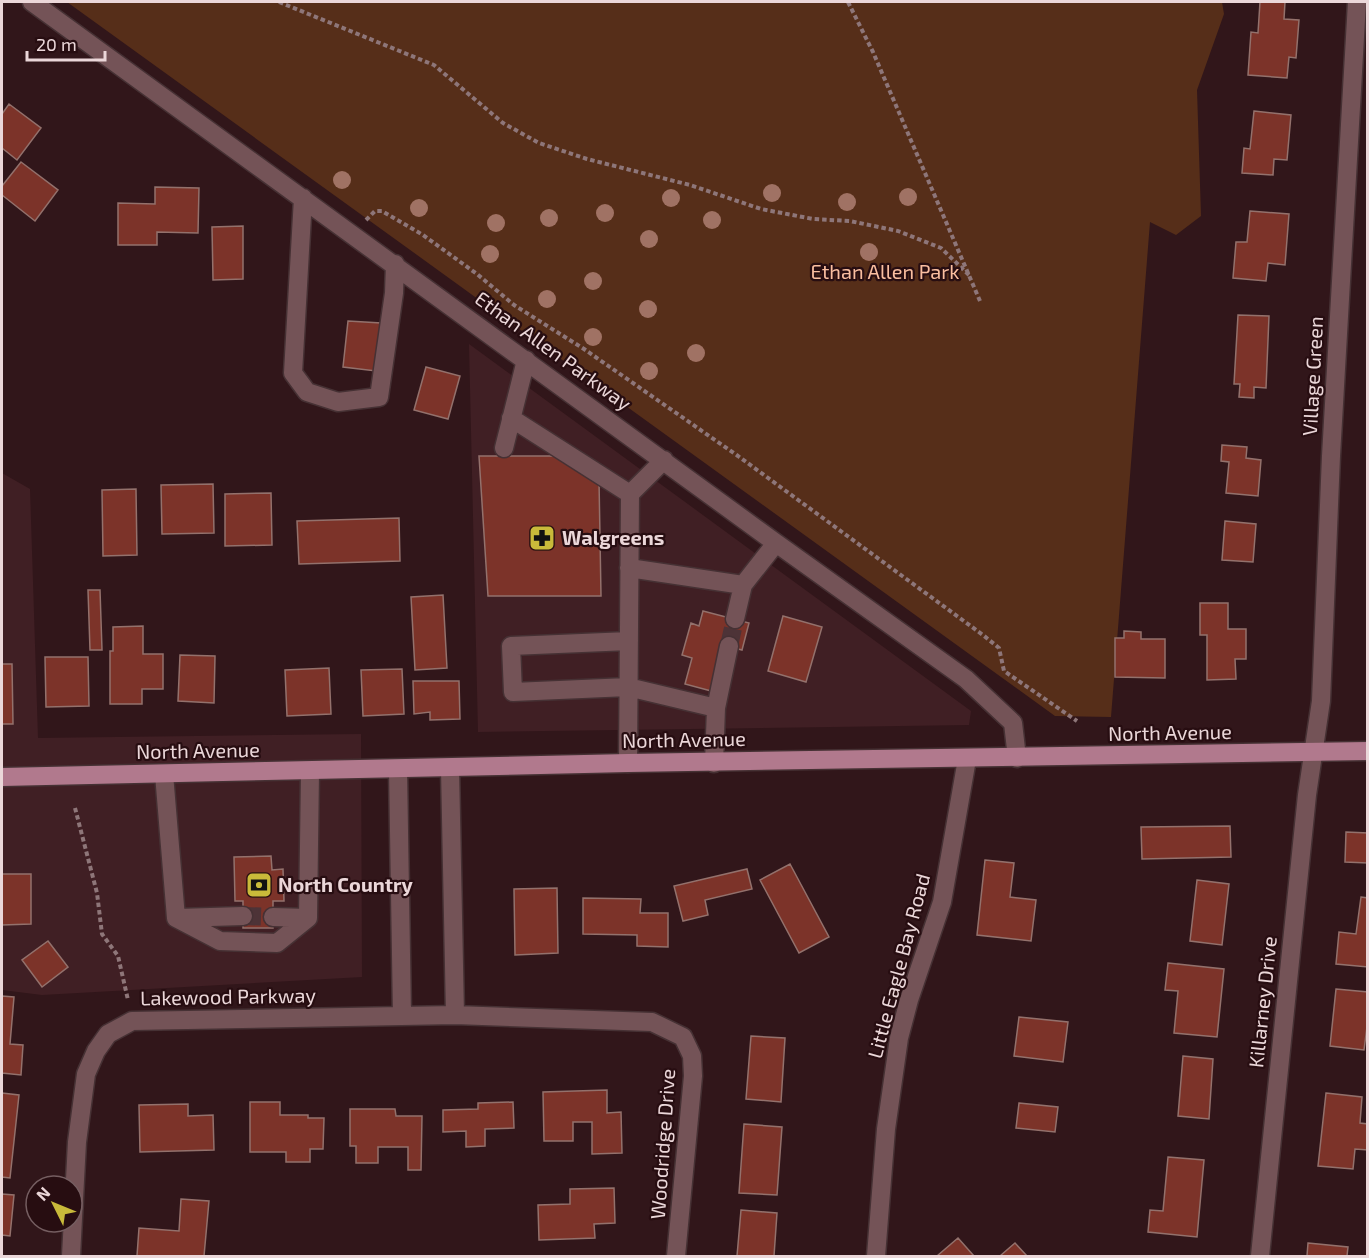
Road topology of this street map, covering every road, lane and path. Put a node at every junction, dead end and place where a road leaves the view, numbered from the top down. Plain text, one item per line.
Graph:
1 (32, 2) edge
2 (279, 2) edge
3 (848, 2) edge
4 (1357, 2) edge
5 (303, 198) junction
6 (365, 220) dead end
7 (395, 264) junction
8 (969, 275) junction
9 (980, 301) dead end
10 (526, 360) junction
11 (511, 418) junction
12 (504, 448) dead end
13 (664, 460) junction
14 (630, 494) junction
15 (776, 543) junction
16 (629, 568) junction
17 (743, 585) junction
18 (735, 619) tunnel mouth
19 (629, 641) junction
20 (729, 646) tunnel mouth
21 (628, 687) junction
22 (716, 708) junction
23 (1077, 721) dead end
24 (1368, 751) edge
25 (1314, 753) junction
26 (1017, 758) junction
27 (967, 759) junction
28 (714, 763) junction
29 (628, 764) junction
30 (450, 768) junction
31 (398, 769) junction
32 (310, 772) junction
33 (164, 774) junction
34 (2, 777) edge
35 (75, 808) dead end
36 (243, 916) tunnel mouth
37 (273, 917) tunnel mouth
38 (176, 918) junction
39 (308, 918) junction
40 (454, 1015) junction
41 (402, 1016) junction
42 (132, 1022) junction
43 (683, 1037) joint
44 (71, 1257) edge
45 (676, 1257) edge
46 (876, 1257) edge
47 (1260, 1257) edge

1 - 5 street, Ethan Allen Parkway
2 - 8 path
3 - 8 path
4 - 25 street, Village Green
5 - 7 street, Ethan Allen Parkway
5 - 7 street
6 - 23 path
7 - 10 street, Ethan Allen Parkway
8 - 9 path
10 - 11 street
10 - 13 street, Ethan Allen Parkway
11 - 12 street
11 - 14 street
13 - 14 street
13 - 15 street, Ethan Allen Parkway
14 - 16 street
15 - 17 street
15 - 26 street, Ethan Allen Parkway
16 - 17 street
16 - 19 street
17 - 18 street
19 - 21 street
19 - 21 street
20 - 22 street
21 - 22 street
21 - 29 street
22 - 28 street
24 - 25 main road, North Avenue
25 - 26 main road, North Avenue
25 - 47 street, Killarney Drive
26 - 27 main road, North Avenue
27 - 28 main road, North Avenue
27 - 46 street, Little Eagle Bay Road
28 - 29 main road, North Avenue
29 - 30 main road, North Avenue
30 - 31 main road, North Avenue
30 - 40 street
31 - 32 main road, North Avenue
31 - 41 street
32 - 33 main road, North Avenue
32 - 39 street
33 - 34 main road, North Avenue
33 - 38 street
35 - 42 path
36 - 38 street
37 - 39 street
38 - 39 street
40 - 41 street, Lakewood Parkway
40 - 43 street, Lakewood Parkway
41 - 42 street, Lakewood Parkway
42 - 44 street, Lakewood Parkway
43 - 45 street, Woodridge Drive

